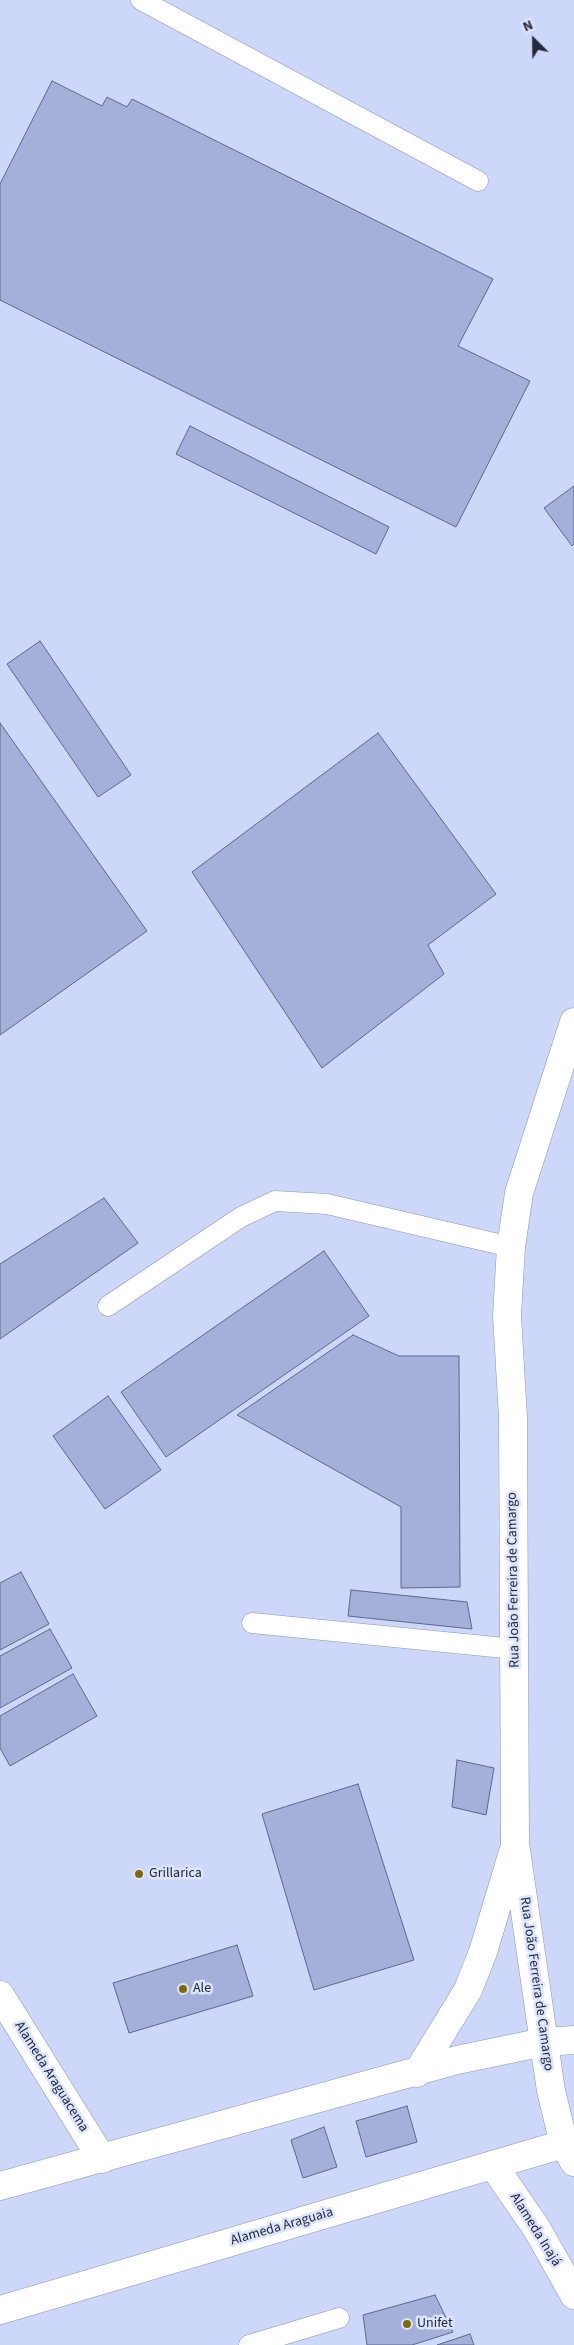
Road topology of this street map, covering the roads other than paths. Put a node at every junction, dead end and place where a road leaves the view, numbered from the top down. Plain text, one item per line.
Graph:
1 (141, 0) edge
2 (478, 181) dead end
3 (574, 1022) edge
4 (511, 1247) junction
5 (108, 1306) dead end
6 (252, 1623) dead end
7 (515, 1649) junction
8 (515, 1843) junction
9 (0, 1995) edge
10 (574, 2040) edge
11 (544, 2042) junction
12 (417, 2073) junction
13 (571, 2149) edge
14 (102, 2159) junction
15 (493, 2166) junction
16 (0, 2186) edge
17 (574, 2296) edge
18 (8, 2303) edge
19 (339, 2318) dead end
20 (250, 2345) edge

1 - 2 lane
3 - 4 street, Rua João Ferreira de Camargo
4 - 5 lane
4 - 7 street, Rua João Ferreira de Camargo
6 - 7 lane
7 - 8 street, Rua João Ferreira de Camargo
8 - 11 street, Rua João Ferreira de Camargo
8 - 12 street
9 - 14 street, Alameda Araguacema
10 - 11 street
11 - 12 street
11 - 13 street, Rua João Ferreira de Camargo
12 - 14 street
13 - 15 street, Alameda Araguaia
14 - 16 street
15 - 17 street, Alameda Inajá
15 - 18 street, Alameda Araguaia
19 - 20 lane

